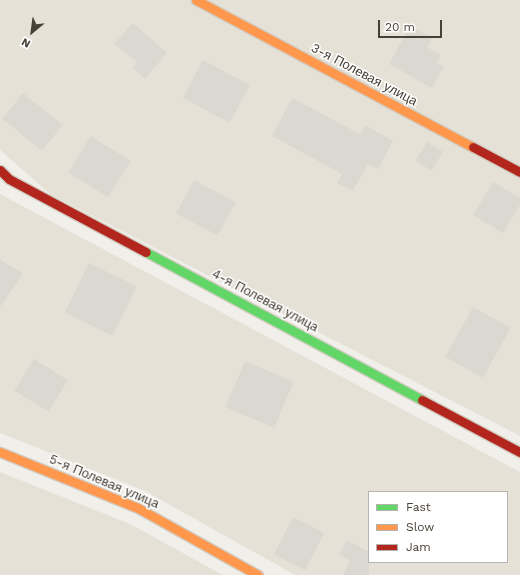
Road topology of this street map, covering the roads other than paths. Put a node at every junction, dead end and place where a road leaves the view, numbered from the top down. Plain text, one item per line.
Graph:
1 (196, 0) edge
2 (0, 170) edge
3 (520, 172) edge
4 (0, 452) edge
5 (520, 452) edge
6 (258, 575) edge

1 - 3 street, 3-я Полевая улица
2 - 5 street, 4-я Полевая улица
4 - 6 street, 5-я Полевая улица

